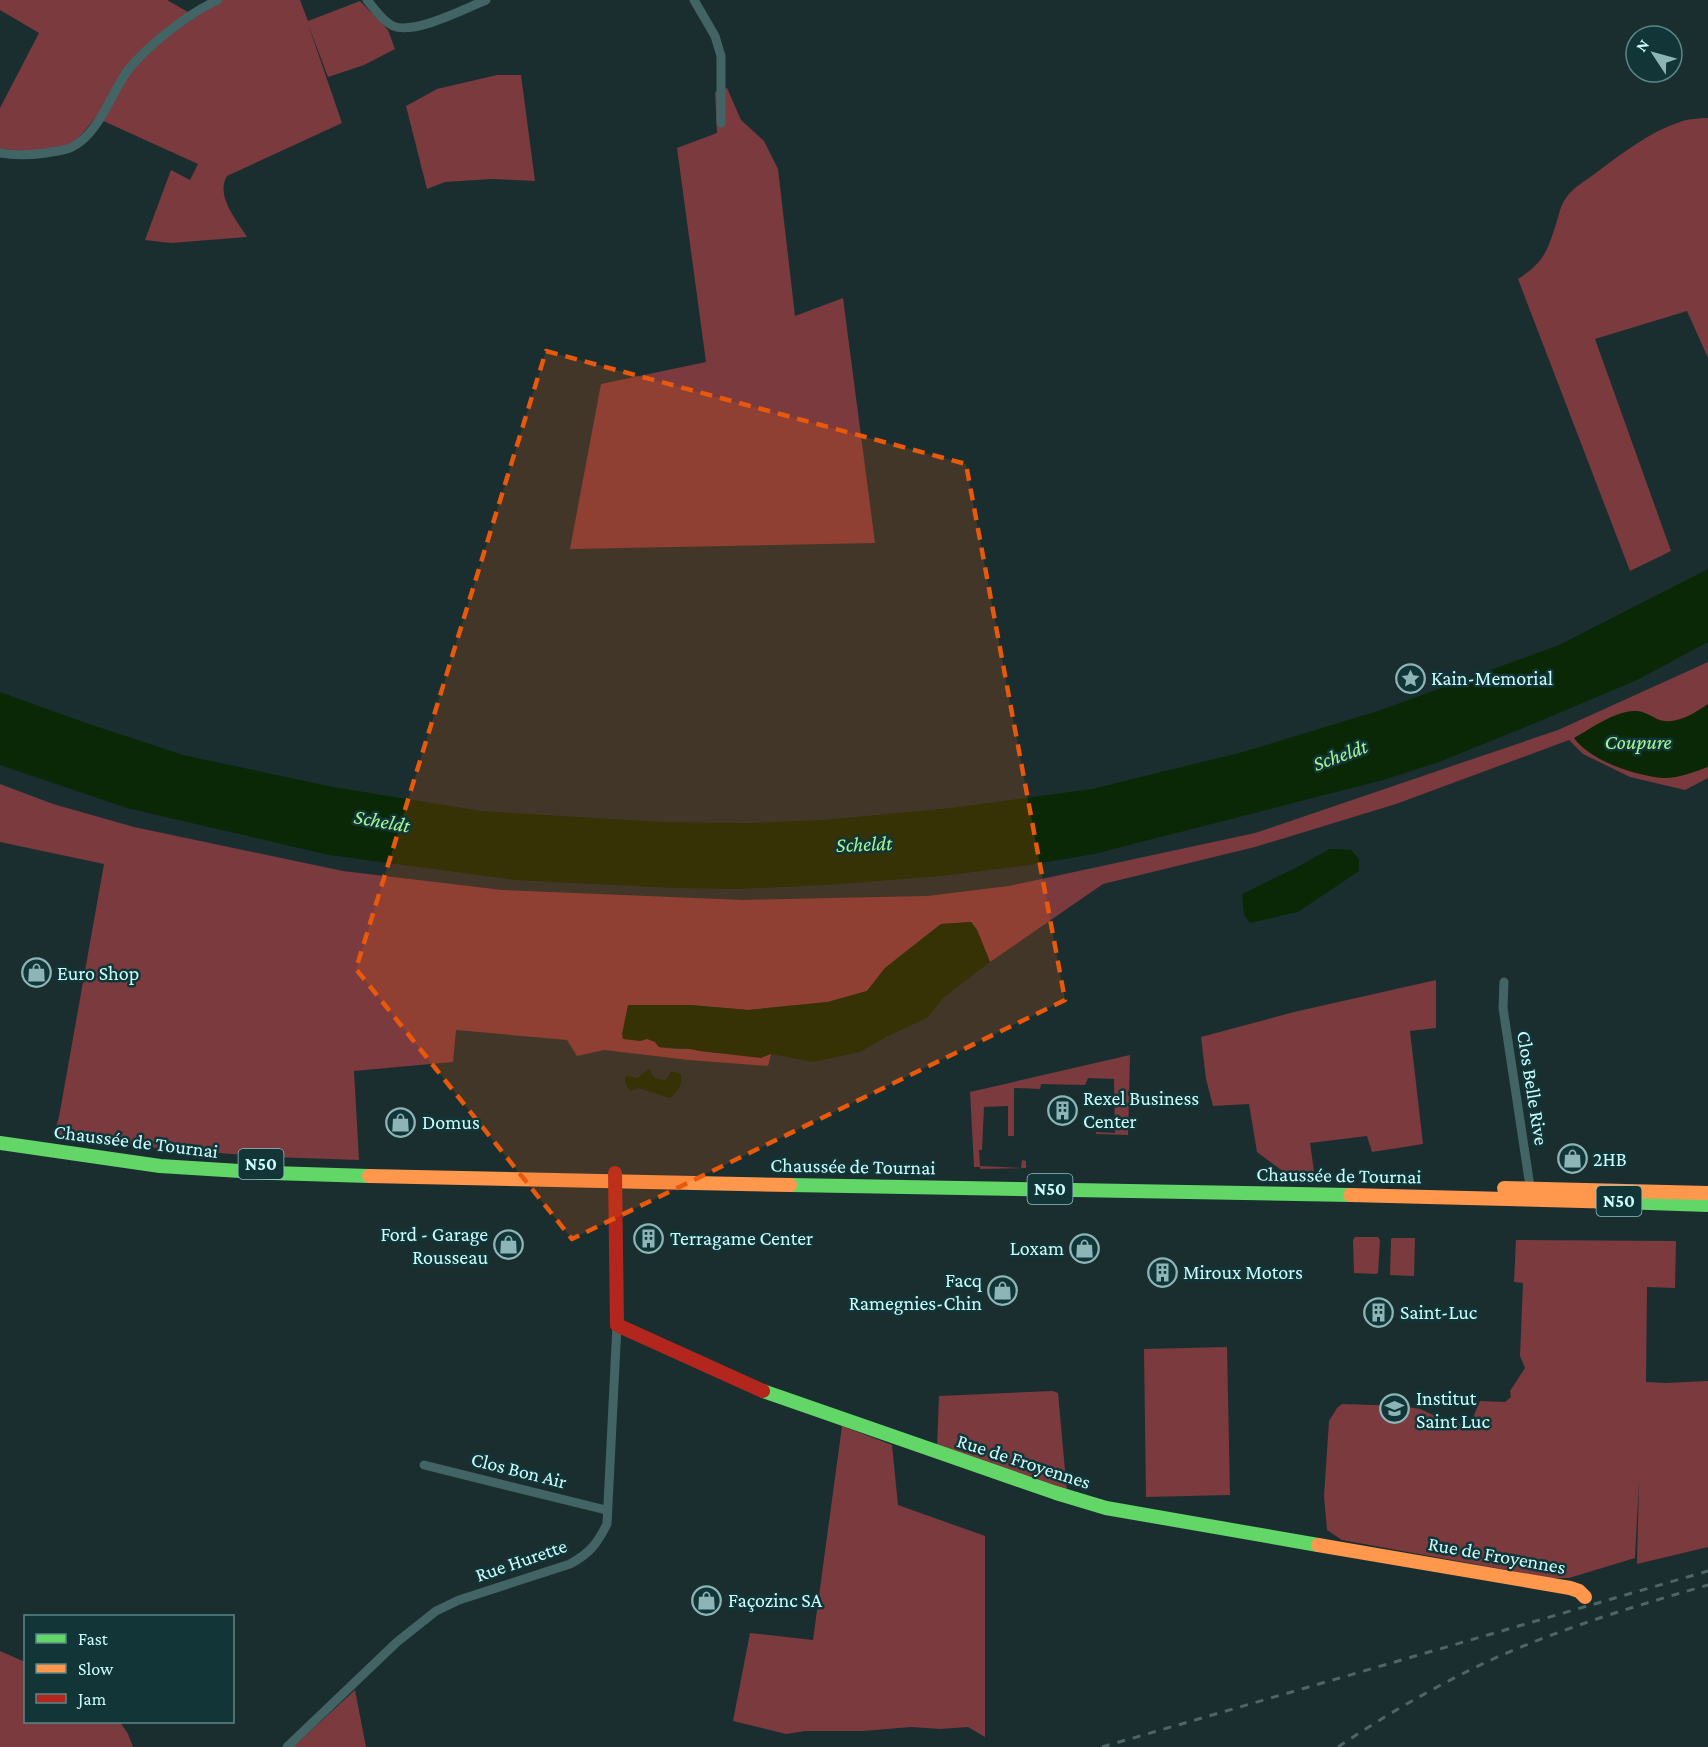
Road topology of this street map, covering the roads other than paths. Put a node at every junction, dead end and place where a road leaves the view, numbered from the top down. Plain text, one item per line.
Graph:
1 (218, 0) edge
2 (367, 0) edge
3 (486, 0) edge
4 (694, 0) edge
5 (721, 123) dead end
6 (0, 153) edge
7 (1504, 982) dead end
8 (0, 1134) edge
9 (0, 1143) edge
10 (615, 1177) junction
11 (1531, 1193) junction
12 (1708, 1193) edge
13 (1708, 1205) edge
14 (617, 1325) junction
15 (424, 1465) dead end
16 (606, 1510) junction
17 (1586, 1597) dead end
18 (287, 1747) edge

1 - 6 street
2 - 3 street
4 - 5 street
7 - 11 street, Clos Belle Rive
8 - 10 main road, Chaussée de Tournai / N50
9 - 10 main road, Chaussée de Tournai / N50
10 - 11 main road, Chaussée de Tournai / N50
10 - 14 main road
11 - 12 main road, Chaussée de Tournai / N50
11 - 13 main road, Chaussée de Tournai / N50
14 - 16 street, Rue Hurette
14 - 17 main road, Rue de Froyennes
15 - 16 street, Clos Bon Air
16 - 18 street, Rue Hurette

